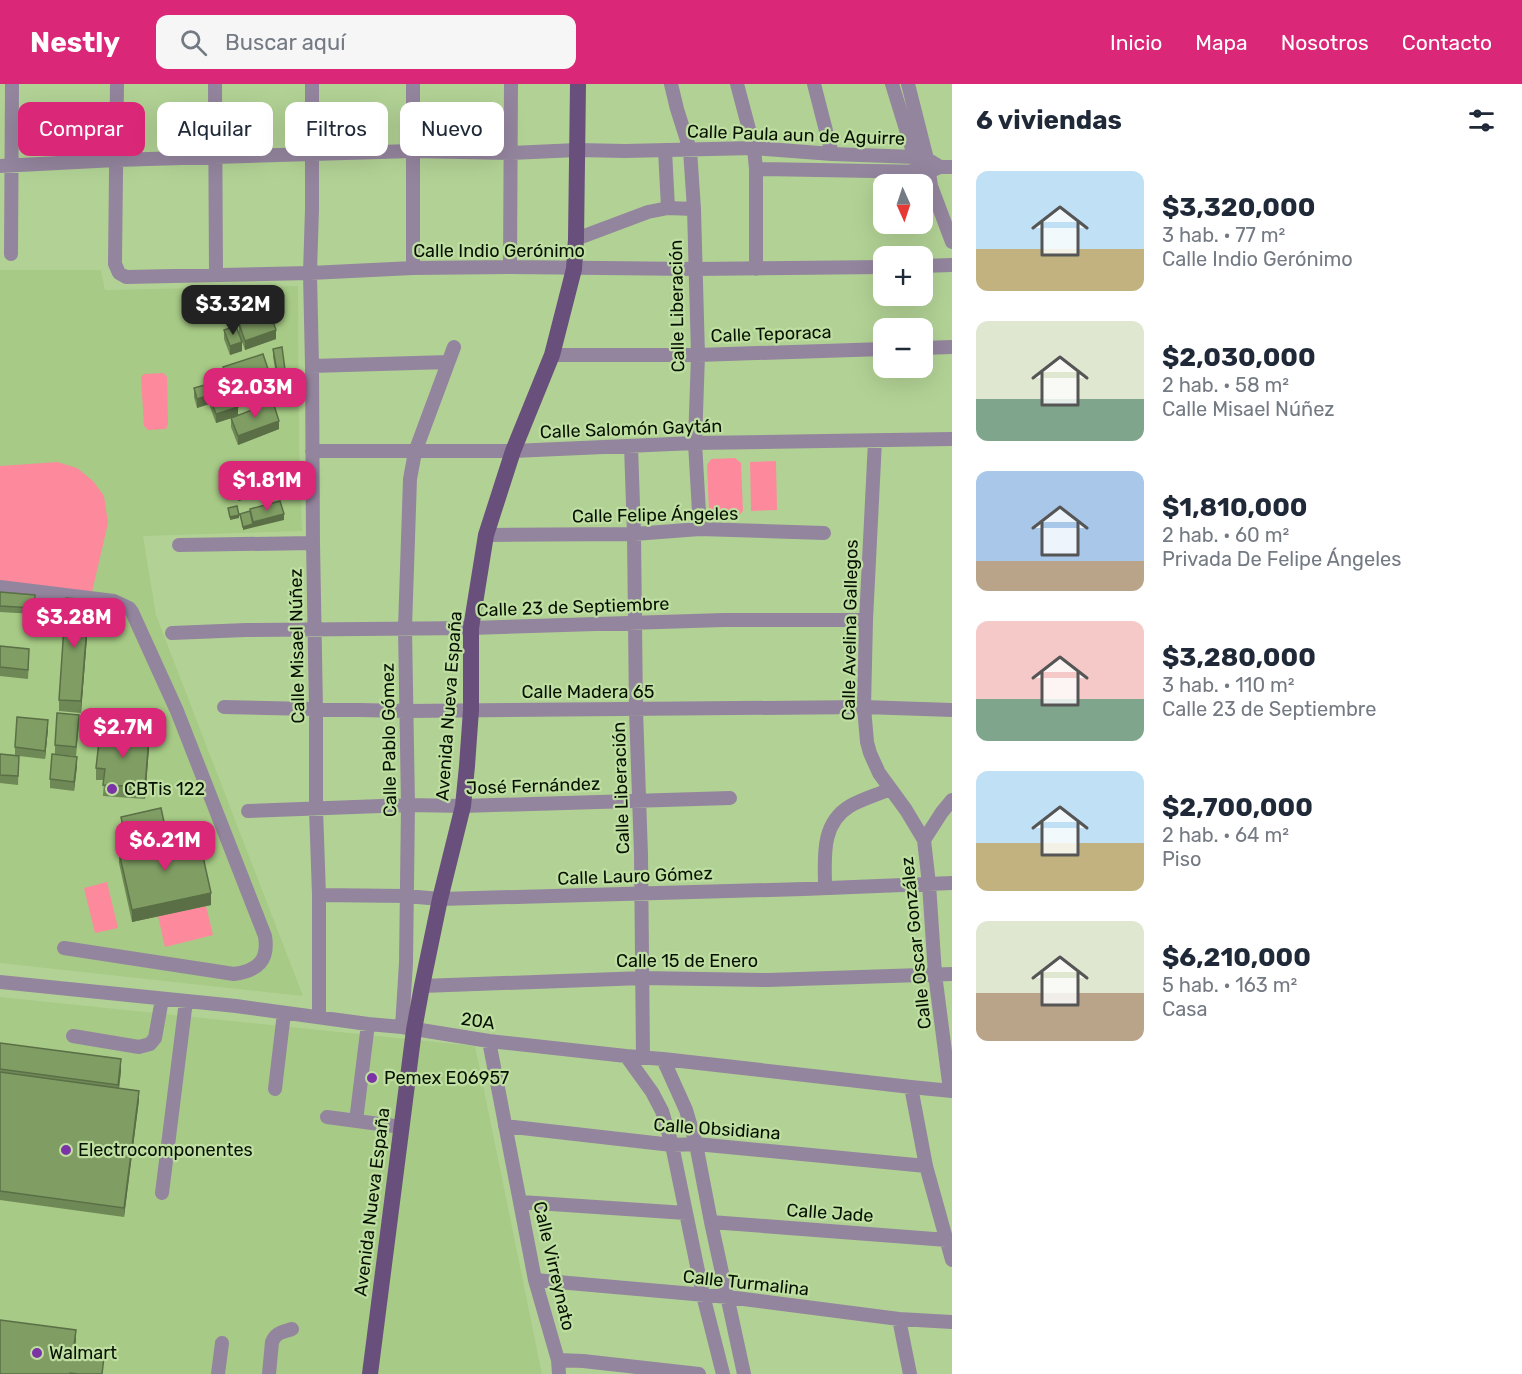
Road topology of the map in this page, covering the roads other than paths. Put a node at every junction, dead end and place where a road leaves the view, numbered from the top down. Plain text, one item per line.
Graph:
1 (12, 84) edge
2 (117, 84) edge
3 (215, 84) edge
4 (312, 84) edge
5 (413, 84) edge
6 (511, 84) edge
7 (578, 84) edge
8 (671, 84) edge
9 (737, 84) edge
10 (814, 84) edge
11 (892, 84) edge
12 (908, 84) edge
13 (312, 102) edge
14 (413, 102) edge
15 (754, 148) junction
16 (576, 150) junction
17 (665, 150) junction
18 (690, 150) junction
19 (504, 153) edge
20 (511, 153) junction
21 (832, 154) junction
22 (285, 155) edge
23 (312, 156) edge
24 (412, 156) edge
25 (215, 158) junction
26 (116, 160) junction
27 (6, 166) edge
28 (930, 168) edge
29 (756, 169) junction
30 (668, 208) junction
31 (693, 209) junction
32 (576, 239) junction
33 (952, 242) edge
34 (11, 254) dead end
35 (933, 266) edge
36 (952, 266) edge
37 (510, 267) junction
38 (873, 267) edge
39 (412, 268) junction
40 (756, 268) junction
41 (574, 269) junction
42 (694, 269) junction
43 (310, 273) junction
44 (216, 275) junction
45 (454, 347) dead end
46 (952, 347) edge
47 (933, 348) edge
48 (873, 349) edge
49 (552, 355) junction
50 (698, 355) junction
51 (448, 362) junction
52 (312, 366) junction
53 (952, 439) edge
54 (875, 441) junction
55 (695, 443) junction
56 (631, 446) junction
57 (312, 452) junction
58 (416, 452) junction
59 (513, 452) junction
60 (700, 529) junction
61 (824, 533) dead end
62 (634, 534) junction
63 (486, 535) junction
64 (313, 543) junction
65 (179, 545) dead end
66 (0, 587) edge
67 (866, 620) junction
68 (636, 622) junction
69 (405, 628) junction
70 (471, 628) junction
71 (315, 629) junction
72 (172, 633) dead end
73 (224, 706) dead end
74 (864, 707) junction
75 (316, 709) junction
76 (471, 710) junction
77 (636, 710) junction
78 (952, 710) edge
79 (406, 711) junction
80 (890, 789) junction
81 (730, 798) dead end
82 (952, 800) edge
83 (639, 801) junction
84 (408, 805) junction
85 (462, 806) junction
86 (316, 809) junction
87 (248, 812) dead end
88 (924, 840) junction
89 (952, 883) edge
90 (929, 884) junction
91 (825, 888) junction
92 (641, 894) junction
93 (319, 895) junction
94 (406, 896) junction
95 (440, 898) junction
96 (64, 948) dead end
97 (935, 974) junction
98 (952, 974) edge
99 (643, 978) junction
100 (0, 982) edge
101 (422, 986) junction
102 (162, 999) junction
103 (186, 1001) junction
104 (284, 1013) junction
105 (319, 1017) junction
106 (368, 1024) junction
107 (408, 1029) junction
108 (74, 1036) dead end
109 (489, 1041) junction
110 (948, 1048) edge
111 (626, 1056) junction
112 (643, 1057) junction
113 (663, 1059) junction
114 (911, 1087) junction
115 (275, 1089) dead end
116 (951, 1090) edge
117 (327, 1117) dead end
118 (356, 1121) junction
119 (505, 1126) junction
120 (402, 1127) junction
121 (696, 1144) junction
122 (672, 1145) junction
123 (926, 1166) junction
124 (162, 1193) dead end
125 (521, 1202) junction
126 (686, 1213) junction
127 (711, 1222) junction
128 (947, 1240) junction
129 (952, 1260) edge
130 (535, 1280) junction
131 (703, 1295) junction
132 (728, 1297) junction
133 (899, 1319) junction
134 (952, 1322) edge
135 (292, 1329) dead end
136 (222, 1343) dead end
137 (558, 1367) edge
138 (218, 1374) edge
139 (269, 1374) edge
140 (370, 1374) edge
141 (699, 1374) edge
142 (723, 1374) edge
143 (744, 1374) edge
144 (910, 1374) edge

1 - 27 street
2 - 26 street
3 - 25 street
4 - 13 street, Calle Misael Núñez
5 - 14 street
6 - 20 street
7 - 16 main road, Avenida Nueva España
8 - 18 street, Calle Liberación
9 - 15 street
10 - 21 street
11 - 28 street
12 - 28 street
15 - 18 street, Calle Paula aun de Aguirre
15 - 21 street, Calle Paula aun de Aguirre
15 - 29 street
16 - 17 street, Calle Paula aun de Aguirre
16 - 20 street, Calle Paula aun de Aguirre
16 - 32 main road, Avenida Nueva España
17 - 18 street, Calle Paula aun de Aguirre
17 - 30 street
18 - 31 street, Calle Liberación
19 - 20 street, Calle Paula aun de Aguirre
20 - 37 street
21 - 28 street, Calle Paula aun de Aguirre
22 - 25 street, Calle Paula aun de Aguirre
23 - 43 street, Calle Misael Núñez
24 - 39 street
25 - 26 street, Calle Paula aun de Aguirre
25 - 44 street
26 - 27 street, Calle Paula aun de Aguirre
26 - 44 street, Calle Indio Gerónimo
27 - 34 street
28 - 29 street, Calle Paula aun de Aguirre
28 - 33 street
29 - 40 street
30 - 31 street
30 - 32 street
31 - 42 street, Calle Liberación
32 - 41 main road, Avenida Nueva España
35 - 36 street
37 - 39 street, Calle Indio Gerónimo
37 - 41 street, Calle Indio Gerónimo
38 - 40 street, Calle Indio Gerónimo
39 - 43 street, Calle Indio Gerónimo
40 - 42 street, Calle Indio Gerónimo
41 - 42 street, Calle Indio Gerónimo
41 - 49 main road, Avenida Nueva España
42 - 50 street, Calle Liberación
43 - 44 street, Calle Indio Gerónimo
43 - 52 street, Calle Misael Núñez
45 - 51 street
46 - 47 street
48 - 50 street, Calle Teporaca
49 - 50 street, Calle Teporaca
49 - 59 main road, Avenida Nueva España
50 - 55 street, Calle Liberación
51 - 52 street
51 - 58 street
52 - 57 street, Calle Misael Núñez
53 - 54 street, Calle Salomón Gaytán
54 - 55 street, Calle Salomón Gaytán
54 - 67 street, Calle Avelina Gallegos
55 - 56 street, Calle Salomón Gaytán
55 - 60 street, Calle Liberación
56 - 59 street, Calle Salomón Gaytán
56 - 62 street, Calle Liberación
57 - 58 street, Calle Salomón Gaytán
57 - 64 street, Calle Misael Núñez
58 - 59 street, Calle Salomón Gaytán
58 - 69 street, Calle Pablo Gómez
59 - 63 main road, Avenida Nueva España
60 - 61 street, Calle Felipe Ángeles
60 - 62 street, Calle Felipe Ángeles
62 - 63 street, Calle Felipe Ángeles
62 - 68 street, Calle Liberación
63 - 70 main road, Avenida Nueva España
64 - 65 street
64 - 71 street, Calle Misael Núñez
66 - 96 street
67 - 68 street, Calle 23 de Septiembre
67 - 74 street, Calle Avelina Gallegos
68 - 70 street, Calle 23 de Septiembre
68 - 77 street, Calle Liberación
69 - 70 street, Calle 23 de Septiembre
69 - 71 street, Calle 23 de Septiembre
69 - 79 street, Calle Pablo Gómez
70 - 76 main road, Avenida Nueva España
71 - 72 street, Calle 23 de Septiembre
71 - 75 street, Calle Misael Núñez
73 - 75 street, Calle Madera 65
74 - 77 street, Calle Madera 65
74 - 78 street, Calle Madera 65
74 - 80 street, Calle Avelina Gallegos
75 - 79 street, Calle Madera 65
75 - 86 street, Calle Misael Núñez
76 - 77 street, Calle Madera 65
76 - 79 street, Calle Madera 65
76 - 85 main road, Avenida Nueva España
77 - 83 street, Calle Liberación
79 - 84 street, Calle Pablo Gómez
80 - 88 street, Calle Avelina Gallegos
80 - 91 street
81 - 83 street, José Fernández
82 - 88 street, Calle Oscar González
83 - 85 street, José Fernández
83 - 92 street, Calle Liberación
84 - 85 street, José Fernández
84 - 86 street, José Fernández
84 - 94 street, Calle Pablo Gómez
85 - 95 main road, Avenida Nueva España
86 - 87 street, José Fernández
86 - 93 street, Calle Misael Núñez
88 - 90 street, Calle Oscar González
89 - 90 street, Calle Lauro Gómez
90 - 91 street, Calle Lauro Gómez
90 - 97 street, Calle Oscar González
91 - 92 street, Calle Lauro Gómez
92 - 95 street, Calle Lauro Gómez
92 - 99 street, Calle Liberación
93 - 94 street, Calle Lauro Gómez
93 - 105 street, Calle Misael Núñez
94 - 95 street, Calle Lauro Gómez
94 - 107 street, Calle Pablo Gómez
95 - 101 main road, Avenida Nueva España
97 - 98 street, Calle 15 de Enero
97 - 99 street, Calle 15 de Enero
97 - 110 street, Calle Oscar González
99 - 101 street, Calle 15 de Enero
99 - 112 street, Calle Liberación
100 - 102 street, 20A
101 - 107 main road, Avenida Nueva España
102 - 103 street, 20A
102 - 108 street
103 - 104 street, 20A
103 - 124 street
104 - 105 street, 20A
104 - 115 street
105 - 106 street, 20A
106 - 107 street, 20A
106 - 118 street
107 - 109 street, 20A
107 - 120 main road, Avenida Nueva España
109 - 111 street, 20A
109 - 119 street, Calle Virreynato
110 - 116 street, Calle Oscar González
111 - 112 street, 20A
111 - 122 street
112 - 113 street, 20A
113 - 114 street, 20A
113 - 121 street
114 - 116 street, 20A
114 - 123 street
117 - 118 street
118 - 120 street
119 - 122 street, Calle Obsidiana
119 - 125 street, Calle Virreynato
120 - 140 main road, Avenida Nueva España
121 - 122 street, Calle Obsidiana
121 - 123 street, Calle Obsidiana
121 - 127 street
122 - 126 street
123 - 128 street
125 - 126 street
125 - 130 street, Calle Virreynato
126 - 131 street
127 - 128 street, Calle Jade
127 - 132 street
128 - 129 street
130 - 131 street, Calle Turmalina
130 - 137 street, Calle Virreynato
131 - 132 street, Calle Turmalina
131 - 142 street
132 - 133 street, Calle Turmalina
132 - 143 street
133 - 134 street, Calle Turmalina
133 - 144 street
135 - 139 street
136 - 138 street
137 - 141 street, Calle Virreynato

